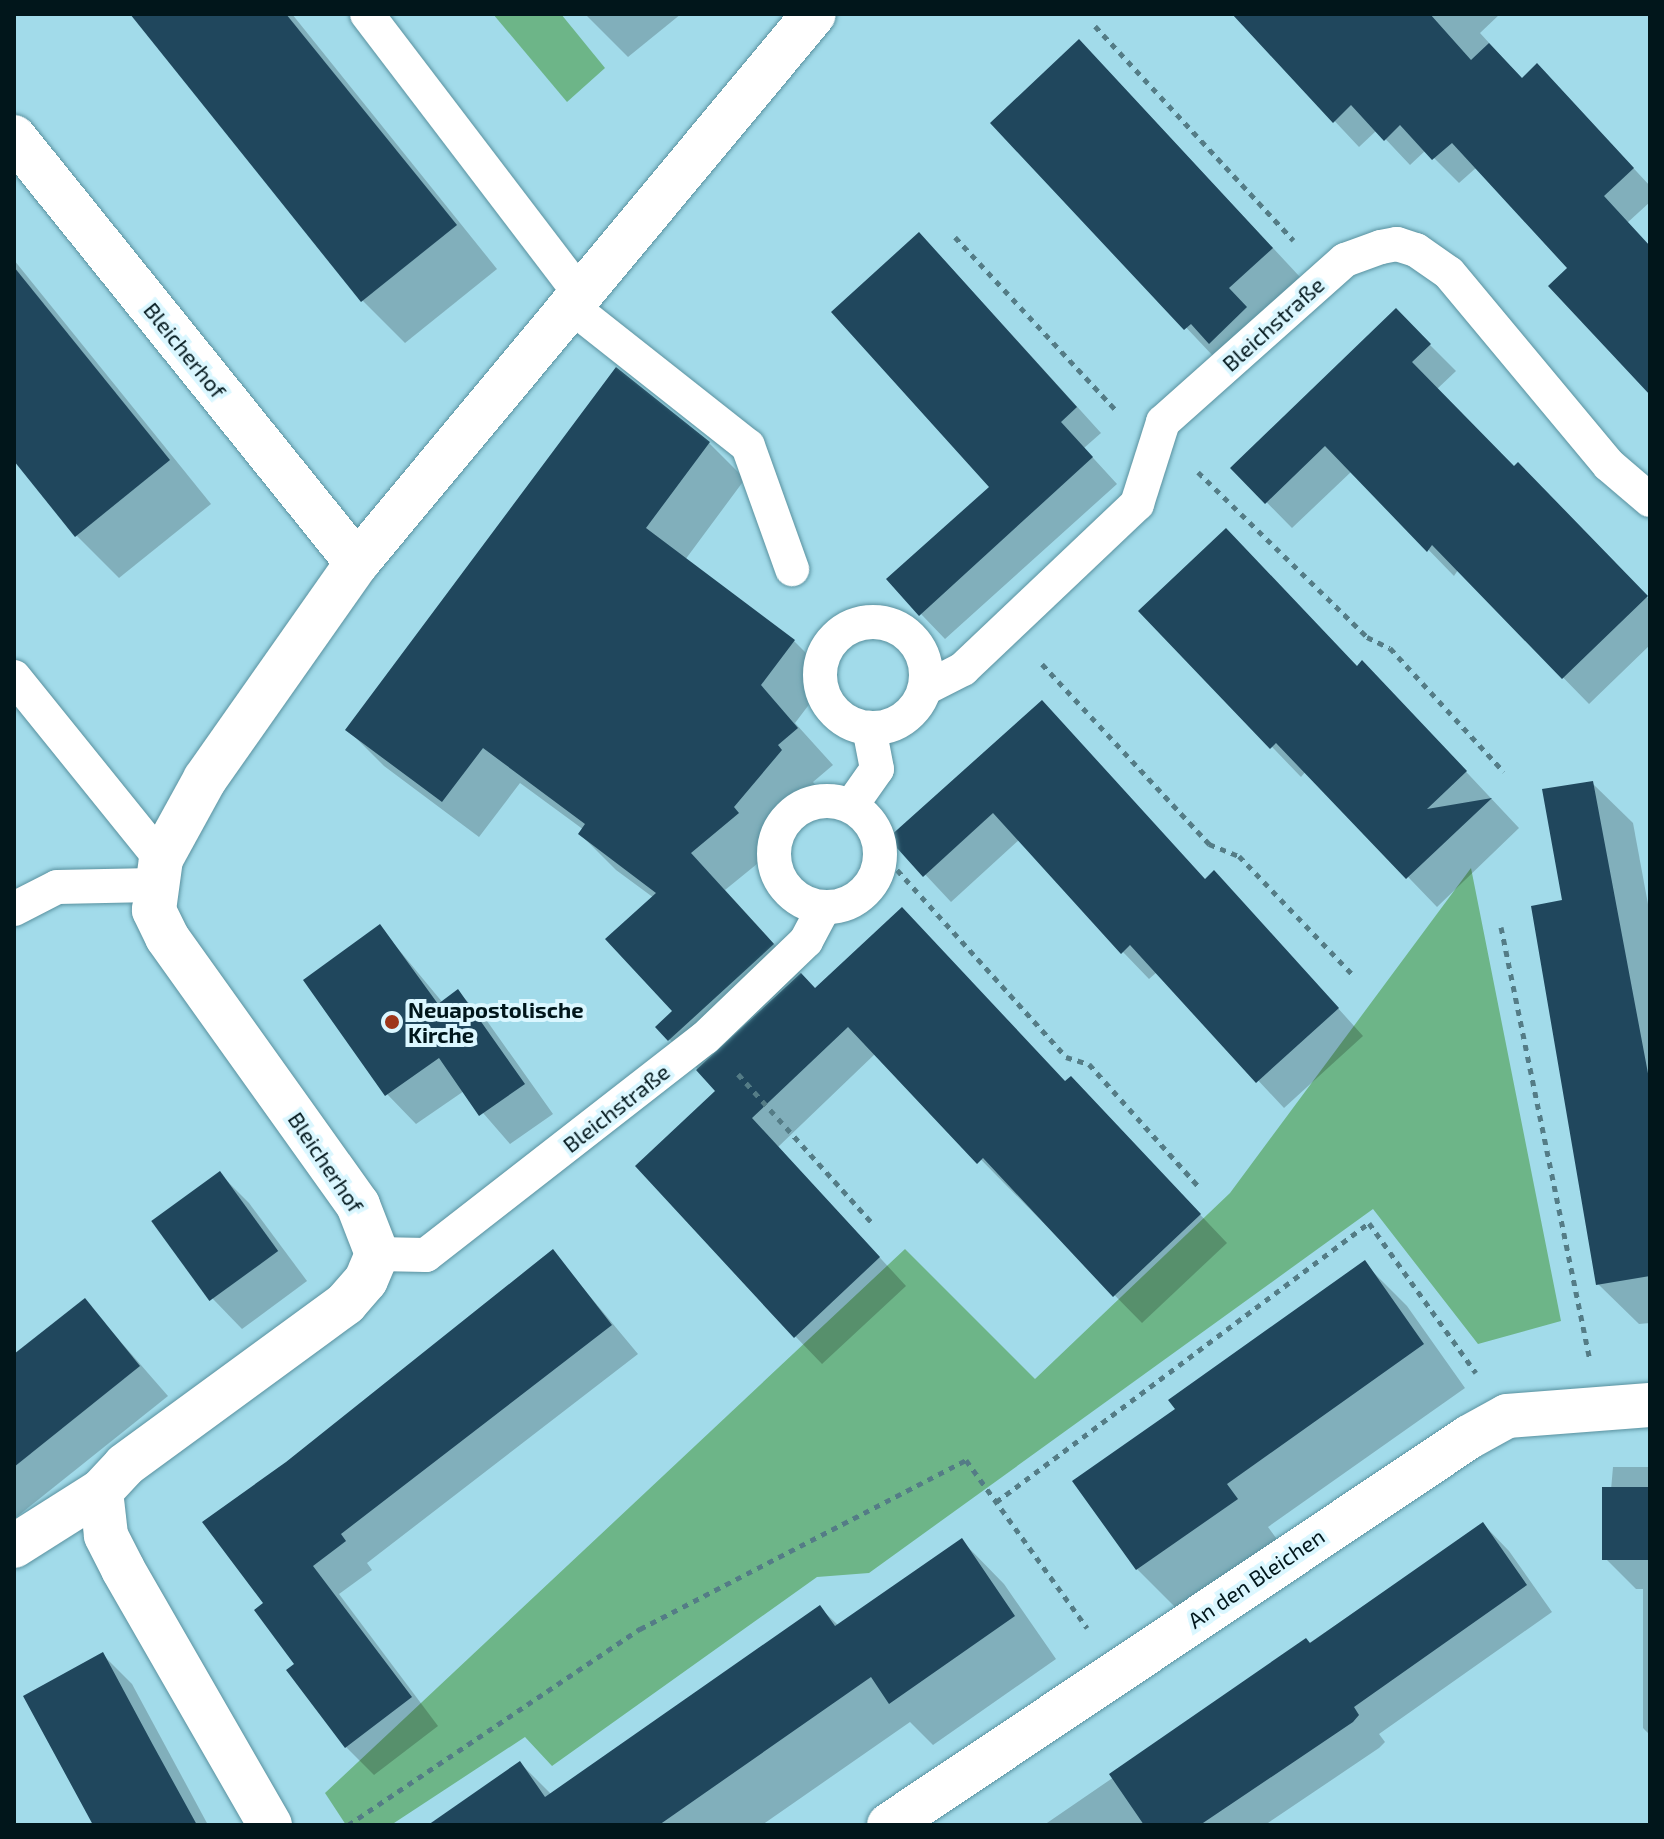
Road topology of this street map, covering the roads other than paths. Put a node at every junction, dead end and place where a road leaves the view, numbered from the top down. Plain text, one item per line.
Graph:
1 (367, 14) edge
2 (814, 14) edge
3 (14, 137) edge
4 (573, 298) junction
5 (1650, 500) edge
6 (357, 563) junction
7 (792, 569) dead end
8 (14, 677) edge
9 (926, 688) junction
10 (869, 728) junction
11 (851, 806) junction
12 (157, 872) junction
13 (14, 909) edge
14 (823, 909) junction
15 (377, 1254) junction
16 (1650, 1405) edge
17 (101, 1491) junction
18 (14, 1546) edge
19 (270, 1825) edge
20 (889, 1825) edge

1 - 4 lane
2 - 4 street
3 - 6 street, Bleicherhof
4 - 6 street
4 - 7 lane
5 - 9 lane, Bleichstraße
6 - 12 street
8 - 12 lane
9 - 10 lane, Bleichstraße
9 - 10 lane
10 - 11 lane
11 - 14 lane
11 - 14 lane
12 - 13 lane
12 - 15 street, Bleicherhof
14 - 15 lane, Bleichstraße
15 - 17 street
16 - 20 street, An den Bleichen
17 - 18 street
17 - 19 street

